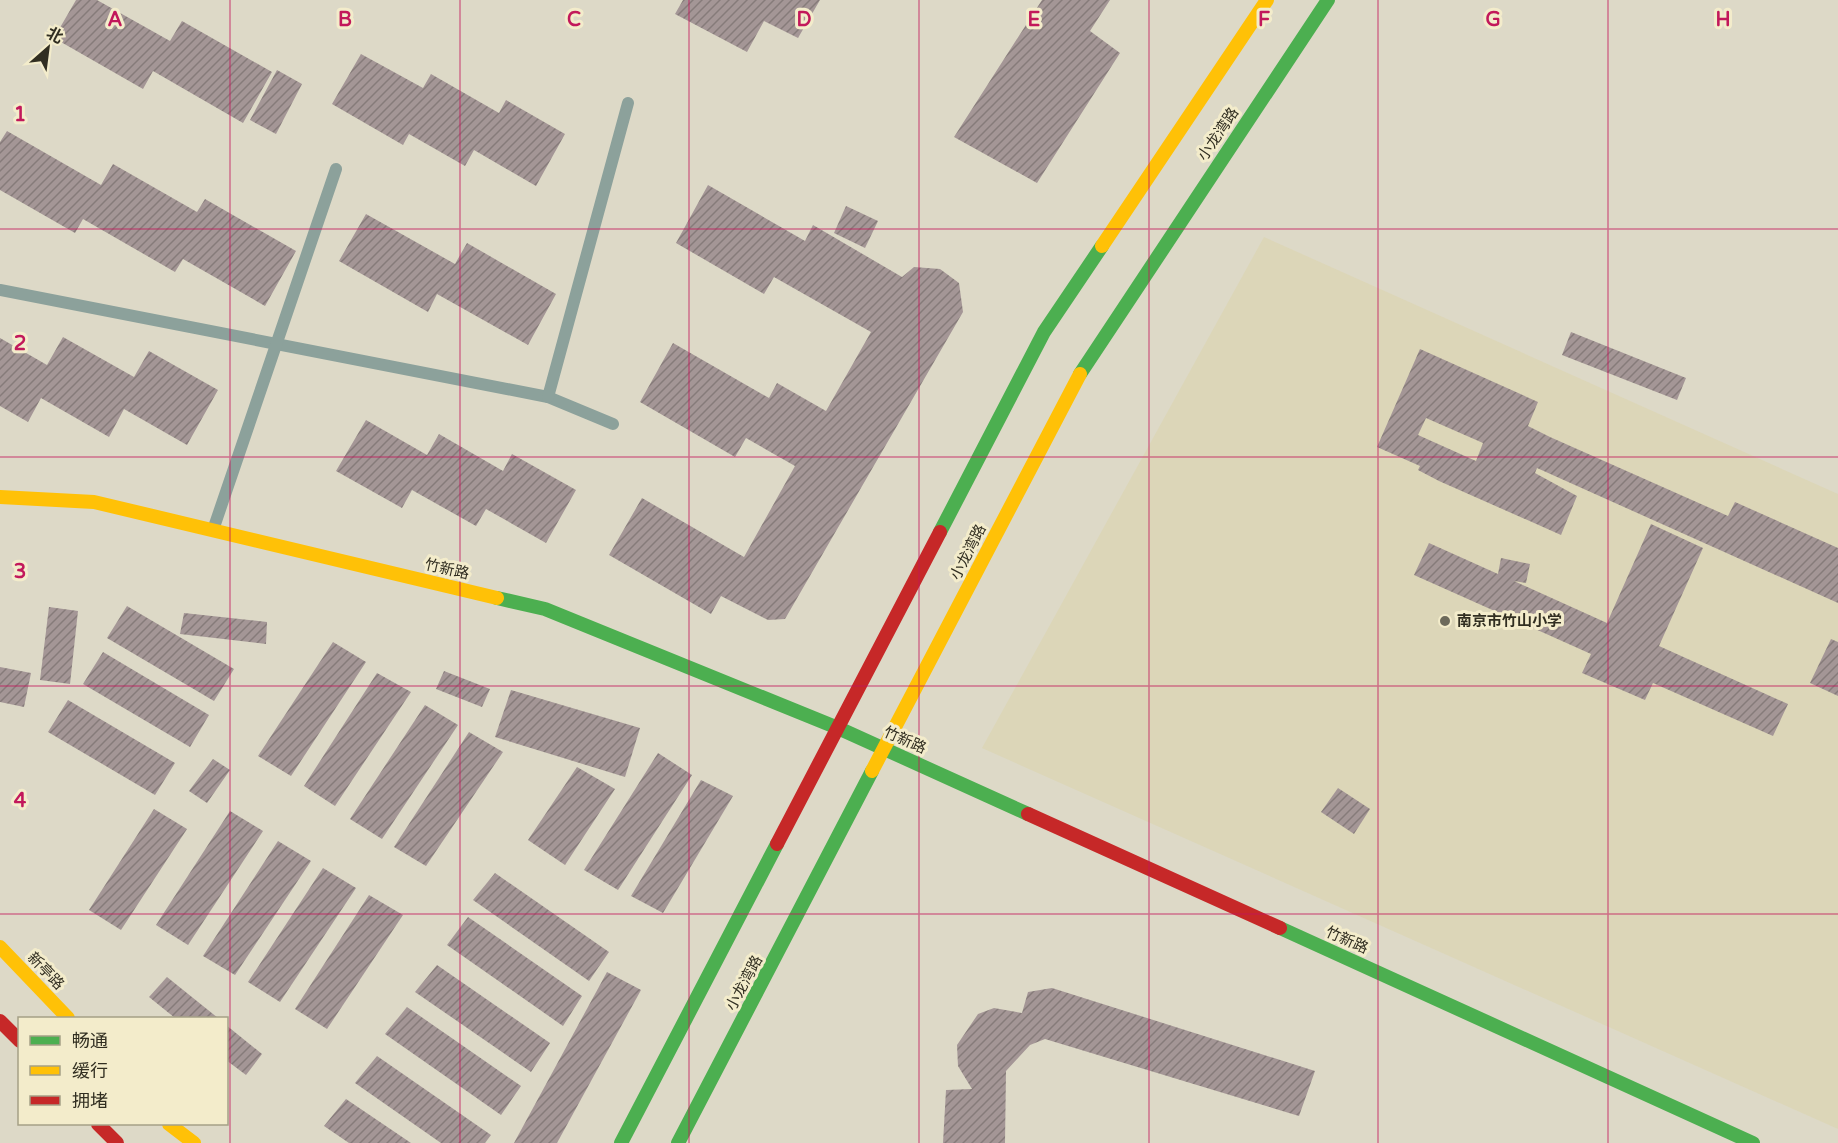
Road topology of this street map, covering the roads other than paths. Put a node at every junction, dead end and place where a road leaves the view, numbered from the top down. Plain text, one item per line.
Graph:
1 (1267, 0) edge
2 (1328, 0) edge
3 (628, 103) dead end
4 (336, 169) dead end
5 (0, 290) edge
6 (276, 345) junction
7 (548, 397) junction
8 (613, 424) dead end
9 (0, 497) edge
10 (212, 531) junction
11 (838, 728) junction
12 (884, 748) junction
13 (0, 947) edge
14 (67, 1017) edge
15 (0, 1020) edge
16 (18, 1039) edge
17 (99, 1125) edge
18 (171, 1125) edge
19 (117, 1143) edge
20 (194, 1143) edge
21 (621, 1143) edge
22 (678, 1143) edge
23 (1753, 1143) edge

1 - 11 main road
2 - 12 main road, 小龙湾路
3 - 7 lane
4 - 6 lane
5 - 6 lane
6 - 7 lane
6 - 10 lane
7 - 8 lane
9 - 10 main road, 竹新路
10 - 11 main road, 竹新路
11 - 12 main road, 竹新路
11 - 21 main road
12 - 22 main road, 小龙湾路
12 - 23 main road, 竹新路
13 - 14 main road, 新亭路
15 - 16 main road
17 - 19 main road
18 - 20 main road

